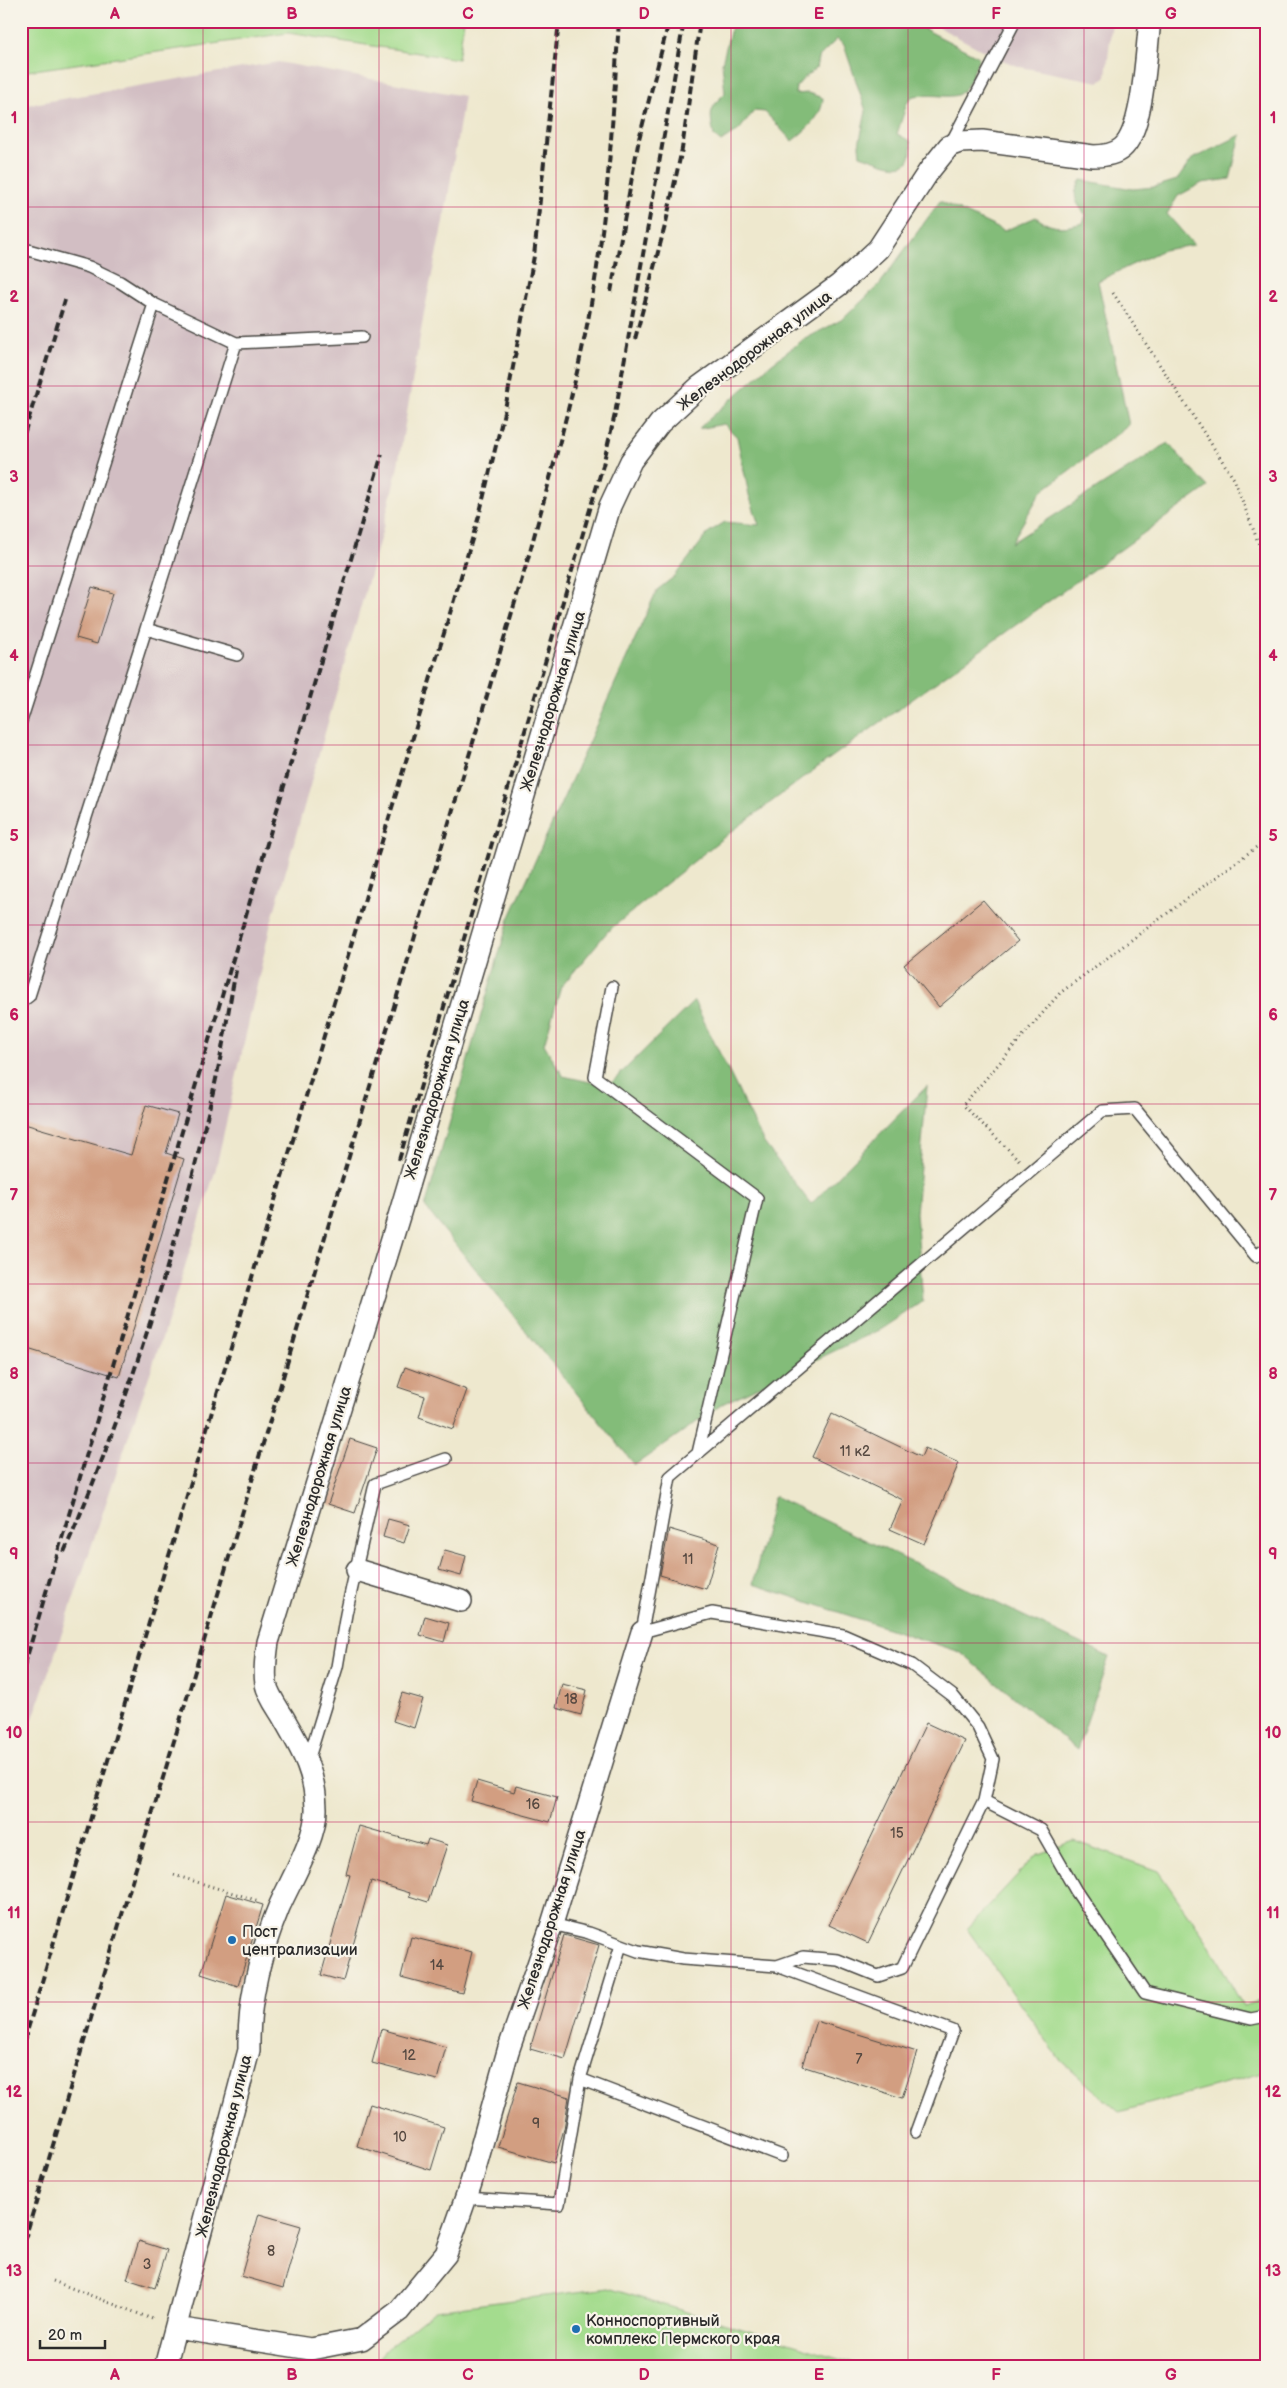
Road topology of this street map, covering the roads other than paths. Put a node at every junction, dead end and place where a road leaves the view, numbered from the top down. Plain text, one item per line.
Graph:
1 (1015, 21) edge
2 (1150, 21) edge
3 (949, 146) junction
4 (21, 248) edge
5 (154, 304) junction
6 (362, 337) dead end
7 (236, 342) junction
8 (146, 629) junction
9 (237, 655) dead end
10 (21, 721) edge
11 (612, 987) dead end
12 (21, 1002) edge
13 (1266, 1249) edge
14 (698, 1453) junction
15 (446, 1459) dead end
16 (356, 1570) junction
17 (461, 1601) dead end
18 (642, 1632) junction
19 (308, 1761) junction
20 (984, 1801) junction
21 (552, 1924) junction
22 (622, 1945) junction
23 (777, 1966) junction
24 (1266, 2016) edge
25 (580, 2079) junction
26 (916, 2132) dead end
27 (782, 2156) dead end
28 (466, 2198) junction
29 (176, 2328) junction
30 (165, 2367) edge

1 - 3 lane
2 - 3 street
3 - 19 street, Железнодорожная улица
4 - 5 lane
5 - 7 lane
5 - 10 lane
6 - 7 lane
7 - 8 lane
8 - 9 lane
8 - 12 lane
11 - 14 lane
13 - 14 lane
14 - 18 lane
15 - 16 lane
16 - 17 street
16 - 19 lane
18 - 20 lane
18 - 21 street, Железнодорожная улица
19 - 29 street, Железнодорожная улица
20 - 23 lane
20 - 24 lane
21 - 22 lane
21 - 28 street, Железнодорожная улица
22 - 23 lane
22 - 25 lane
23 - 26 lane
25 - 27 lane
25 - 28 lane
28 - 29 street, Железнодорожная улица
29 - 30 street, Железнодорожная улица

